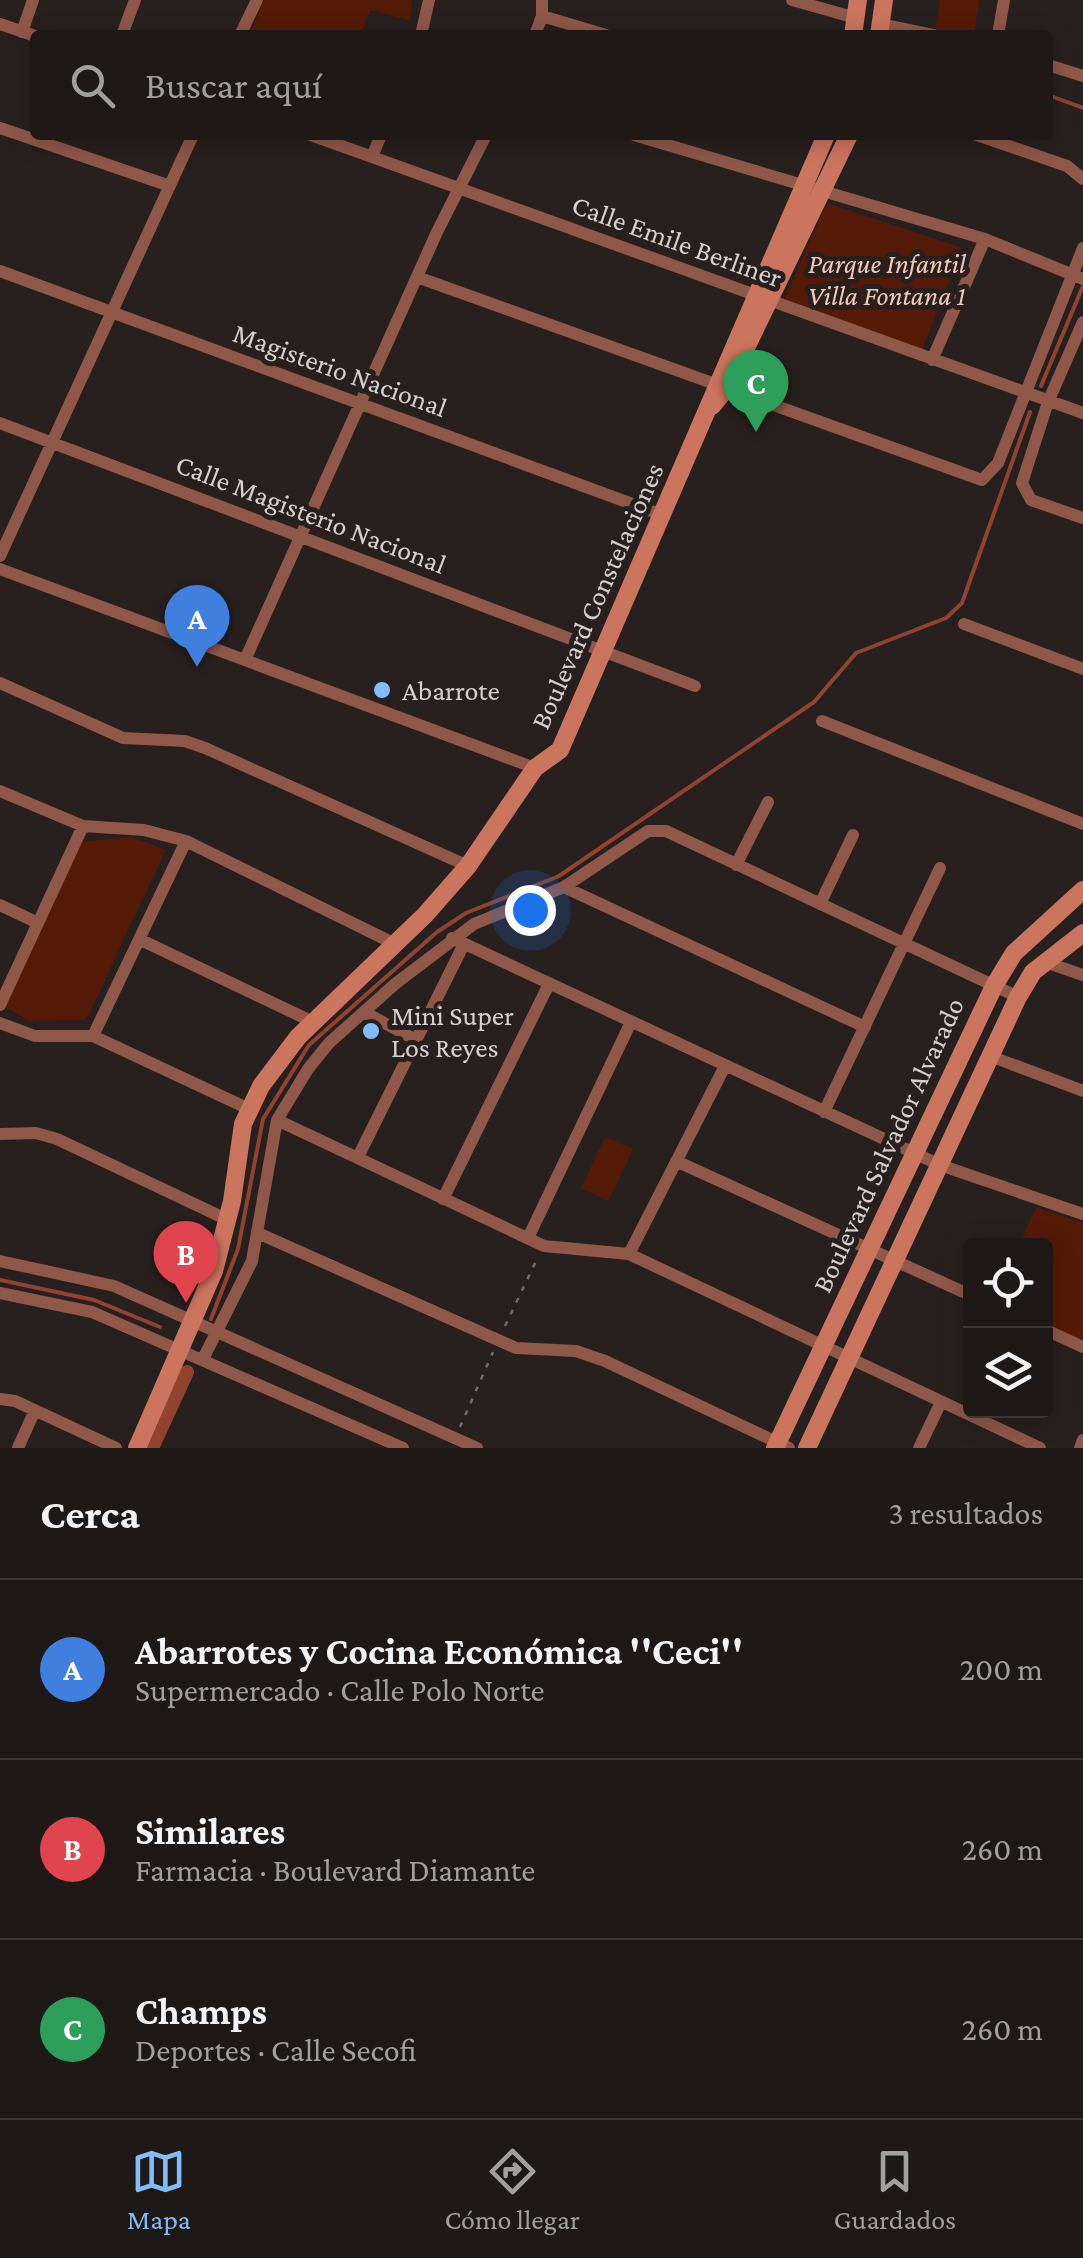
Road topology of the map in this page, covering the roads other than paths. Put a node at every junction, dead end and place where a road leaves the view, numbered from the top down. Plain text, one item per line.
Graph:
1 (32, 0) edge
2 (135, 0) edge
3 (256, 0) edge
4 (429, 0) edge
5 (542, 0) edge
6 (792, 0) edge
7 (884, 0) edge
8 (1004, 0) edge
9 (542, 16) junction
10 (856, 18) edge
11 (0, 24) edge
12 (124, 30) edge
13 (242, 30) edge
14 (422, 30) edge
15 (537, 30) edge
16 (589, 30) edge
17 (880, 30) edge
18 (999, 30) edge
19 (29, 34) edge
20 (1053, 66) edge
21 (1083, 76) edge
22 (0, 128) edge
23 (30, 138) edge
24 (35, 140) edge
25 (191, 140) edge
26 (325, 140) edge
27 (379, 140) edge
28 (483, 140) edge
29 (652, 140) edge
30 (825, 140) edge
31 (846, 140) edge
32 (992, 140) edge
33 (372, 157) junction
34 (1083, 180) edge
35 (170, 186) junction
36 (814, 186) junction
37 (458, 188) junction
38 (985, 239) junction
39 (1083, 248) edge
40 (0, 271) edge
41 (1074, 275) edge
42 (417, 277) junction
43 (762, 298) junction
44 (112, 312) junction
45 (1083, 322) edge
46 (932, 360) junction
47 (721, 387) junction
48 (1025, 393) junction
49 (1044, 400) junction
50 (360, 404) junction
51 (1083, 414) edge
52 (0, 423) edge
53 (52, 442) junction
54 (662, 516) junction
55 (1083, 518) edge
56 (300, 537) junction
57 (0, 556) edge
58 (0, 568) edge
59 (964, 624) dead end
60 (604, 652) junction
61 (245, 660) junction
62 (1083, 669) edge
63 (0, 682) edge
64 (695, 686) dead end
65 (822, 722) dead end
66 (535, 768) junction
67 (0, 790) edge
68 (768, 802) dead end
69 (1083, 824) edge
70 (83, 826) junction
71 (853, 835) dead end
72 (186, 842) junction
73 (736, 864) junction
74 (468, 866) junction
75 (940, 868) dead end
76 (564, 887) junction
77 (1083, 890) edge
78 (820, 904) junction
79 (0, 905) edge
80 (38, 923) junction
81 (1083, 933) edge
82 (140, 940) junction
83 (458, 941) junction
84 (904, 944) junction
85 (397, 946) junction
86 (1045, 962) junction
87 (1083, 975) edge
88 (550, 984) junction
89 (994, 986) junction
90 (1018, 997) junction
91 (0, 1005) edge
92 (364, 1012) junction
93 (313, 1022) junction
94 (631, 1022) junction
95 (0, 1023) edge
96 (865, 1027) junction
97 (93, 1036) junction
98 (416, 1040) junction
99 (990, 1056) junction
100 (725, 1066) junction
101 (1083, 1091) edge
102 (249, 1110) junction
103 (824, 1112) junction
104 (277, 1120) junction
105 (0, 1134) edge
106 (917, 1155) junction
107 (358, 1157) junction
108 (676, 1160) junction
109 (940, 1166) junction
110 (443, 1199) junction
111 (1083, 1214) edge
112 (228, 1220) junction
113 (260, 1234) junction
114 (528, 1238) junction
115 (870, 1248) junction
116 (629, 1254) junction
117 (0, 1260) edge
118 (894, 1260) junction
119 (963, 1292) edge
120 (0, 1293) edge
121 (194, 1320) junction
122 (216, 1329) junction
123 (1053, 1333) edge
124 (823, 1346) junction
125 (1083, 1347) edge
126 (180, 1350) junction
127 (204, 1358) junction
128 (849, 1358) junction
129 (0, 1399) edge
130 (941, 1402) junction
131 (35, 1410) junction
132 (1083, 1440) edge
133 (1021, 1444) edge
134 (781, 1446) edge
135 (18, 1448) edge
136 (116, 1448) edge
137 (137, 1448) edge
138 (403, 1448) edge
139 (477, 1448) edge
140 (808, 1448) edge
141 (920, 1448) edge
142 (1040, 1448) edge
143 (1080, 1448) edge

1 - 19 street
2 - 12 street
3 - 13 street
4 - 14 street
5 - 9 street
6 - 10 street
7 - 17 street
8 - 18 street
9 - 15 street
9 - 16 street
11 - 19 street
20 - 21 street
22 - 23 street
24 - 35 street
25 - 35 street
26 - 33 street, Calle Emile Berliner
27 - 33 street
28 - 37 street
29 - 36 street
30 - 36 street, Boulevard Constelaciones
31 - 36 street, Boulevard Constelaciones
32 - 34 street
33 - 37 street, Calle Emile Berliner
35 - 44 street
36 - 38 street
36 - 43 street, Boulevard Constelaciones
37 - 42 street
37 - 43 street, Calle Emile Berliner
38 - 41 street
38 - 46 street
39 - 41 street
40 - 44 street, Magisterio Nacional
41 - 48 street
42 - 47 street
42 - 50 street
43 - 46 street, Calle Emile Berliner
43 - 47 street, Boulevard Constelaciones
44 - 50 street, Magisterio Nacional
44 - 53 street
45 - 49 street
46 - 48 street, Calle Emile Berliner
47 - 48 street
47 - 54 street, Boulevard Constelaciones
48 - 49 street, Calle Emile Berliner
49 - 51 street, Calle Emile Berliner
49 - 55 street
50 - 54 street, Magisterio Nacional
50 - 56 street
52 - 53 street, Calle Magisterio Nacional
53 - 56 street, Calle Magisterio Nacional
53 - 57 street
54 - 60 street, Boulevard Constelaciones
56 - 60 street, Calle Magisterio Nacional
56 - 61 street
58 - 61 street
59 - 62 street
60 - 64 street, Calle Magisterio Nacional
60 - 66 street, Boulevard Constelaciones
61 - 66 street
63 - 74 street
65 - 69 street
66 - 74 street, Boulevard Constelaciones
67 - 70 street
68 - 73 street
70 - 72 street
70 - 80 street
71 - 78 street
72 - 82 street
72 - 85 street
73 - 76 street
73 - 78 street
74 - 85 street, Boulevard Constelaciones
75 - 84 street
76 - 83 street
76 - 96 street
77 - 89 street, Boulevard Salvador Alvarado
78 - 84 street
79 - 80 street
80 - 91 street
81 - 86 street, Boulevard Salvador Alvarado
82 - 93 street
82 - 97 street
83 - 88 street
83 - 92 street
83 - 98 street
84 - 89 street
84 - 96 street
85 - 93 street, Boulevard Constelaciones
86 - 87 street
86 - 90 street, Boulevard Salvador Alvarado
88 - 94 street
88 - 110 street
89 - 90 street
89 - 106 street, Boulevard Salvador Alvarado
90 - 99 street, Boulevard Salvador Alvarado
92 - 98 street
92 - 104 street
93 - 102 street, Boulevard Constelaciones
94 - 100 street
94 - 114 street
95 - 97 street
96 - 103 street
97 - 102 street
98 - 107 street
99 - 101 street
99 - 109 street, Boulevard Salvador Alvarado
100 - 103 street
100 - 108 street
102 - 112 street, Boulevard Constelaciones
103 - 106 street
104 - 107 street
104 - 113 street
105 - 112 street
106 - 109 street
106 - 115 street, Boulevard Salvador Alvarado
107 - 110 street
108 - 115 street
108 - 116 street
109 - 111 street
109 - 118 street, Boulevard Salvador Alvarado
110 - 114 street
112 - 121 street, Boulevard Constelaciones
113 - 122 street
113 - 134 street
114 - 116 street
115 - 118 street
115 - 124 street, Boulevard Salvador Alvarado
116 - 124 street
117 - 121 street
118 - 119 street
118 - 128 street, Boulevard Salvador Alvarado
120 - 126 street
121 - 122 street
121 - 126 street, Boulevard Constelaciones
122 - 127 street
122 - 139 street
123 - 125 street
124 - 128 street
124 - 134 street, Boulevard Salvador Alvarado
126 - 127 street
126 - 137 street, Boulevard Constelaciones
127 - 138 street
128 - 130 street
128 - 140 street, Boulevard Salvador Alvarado
129 - 131 street
130 - 133 street
130 - 141 street
131 - 135 street
131 - 136 street
132 - 143 street
133 - 142 street

